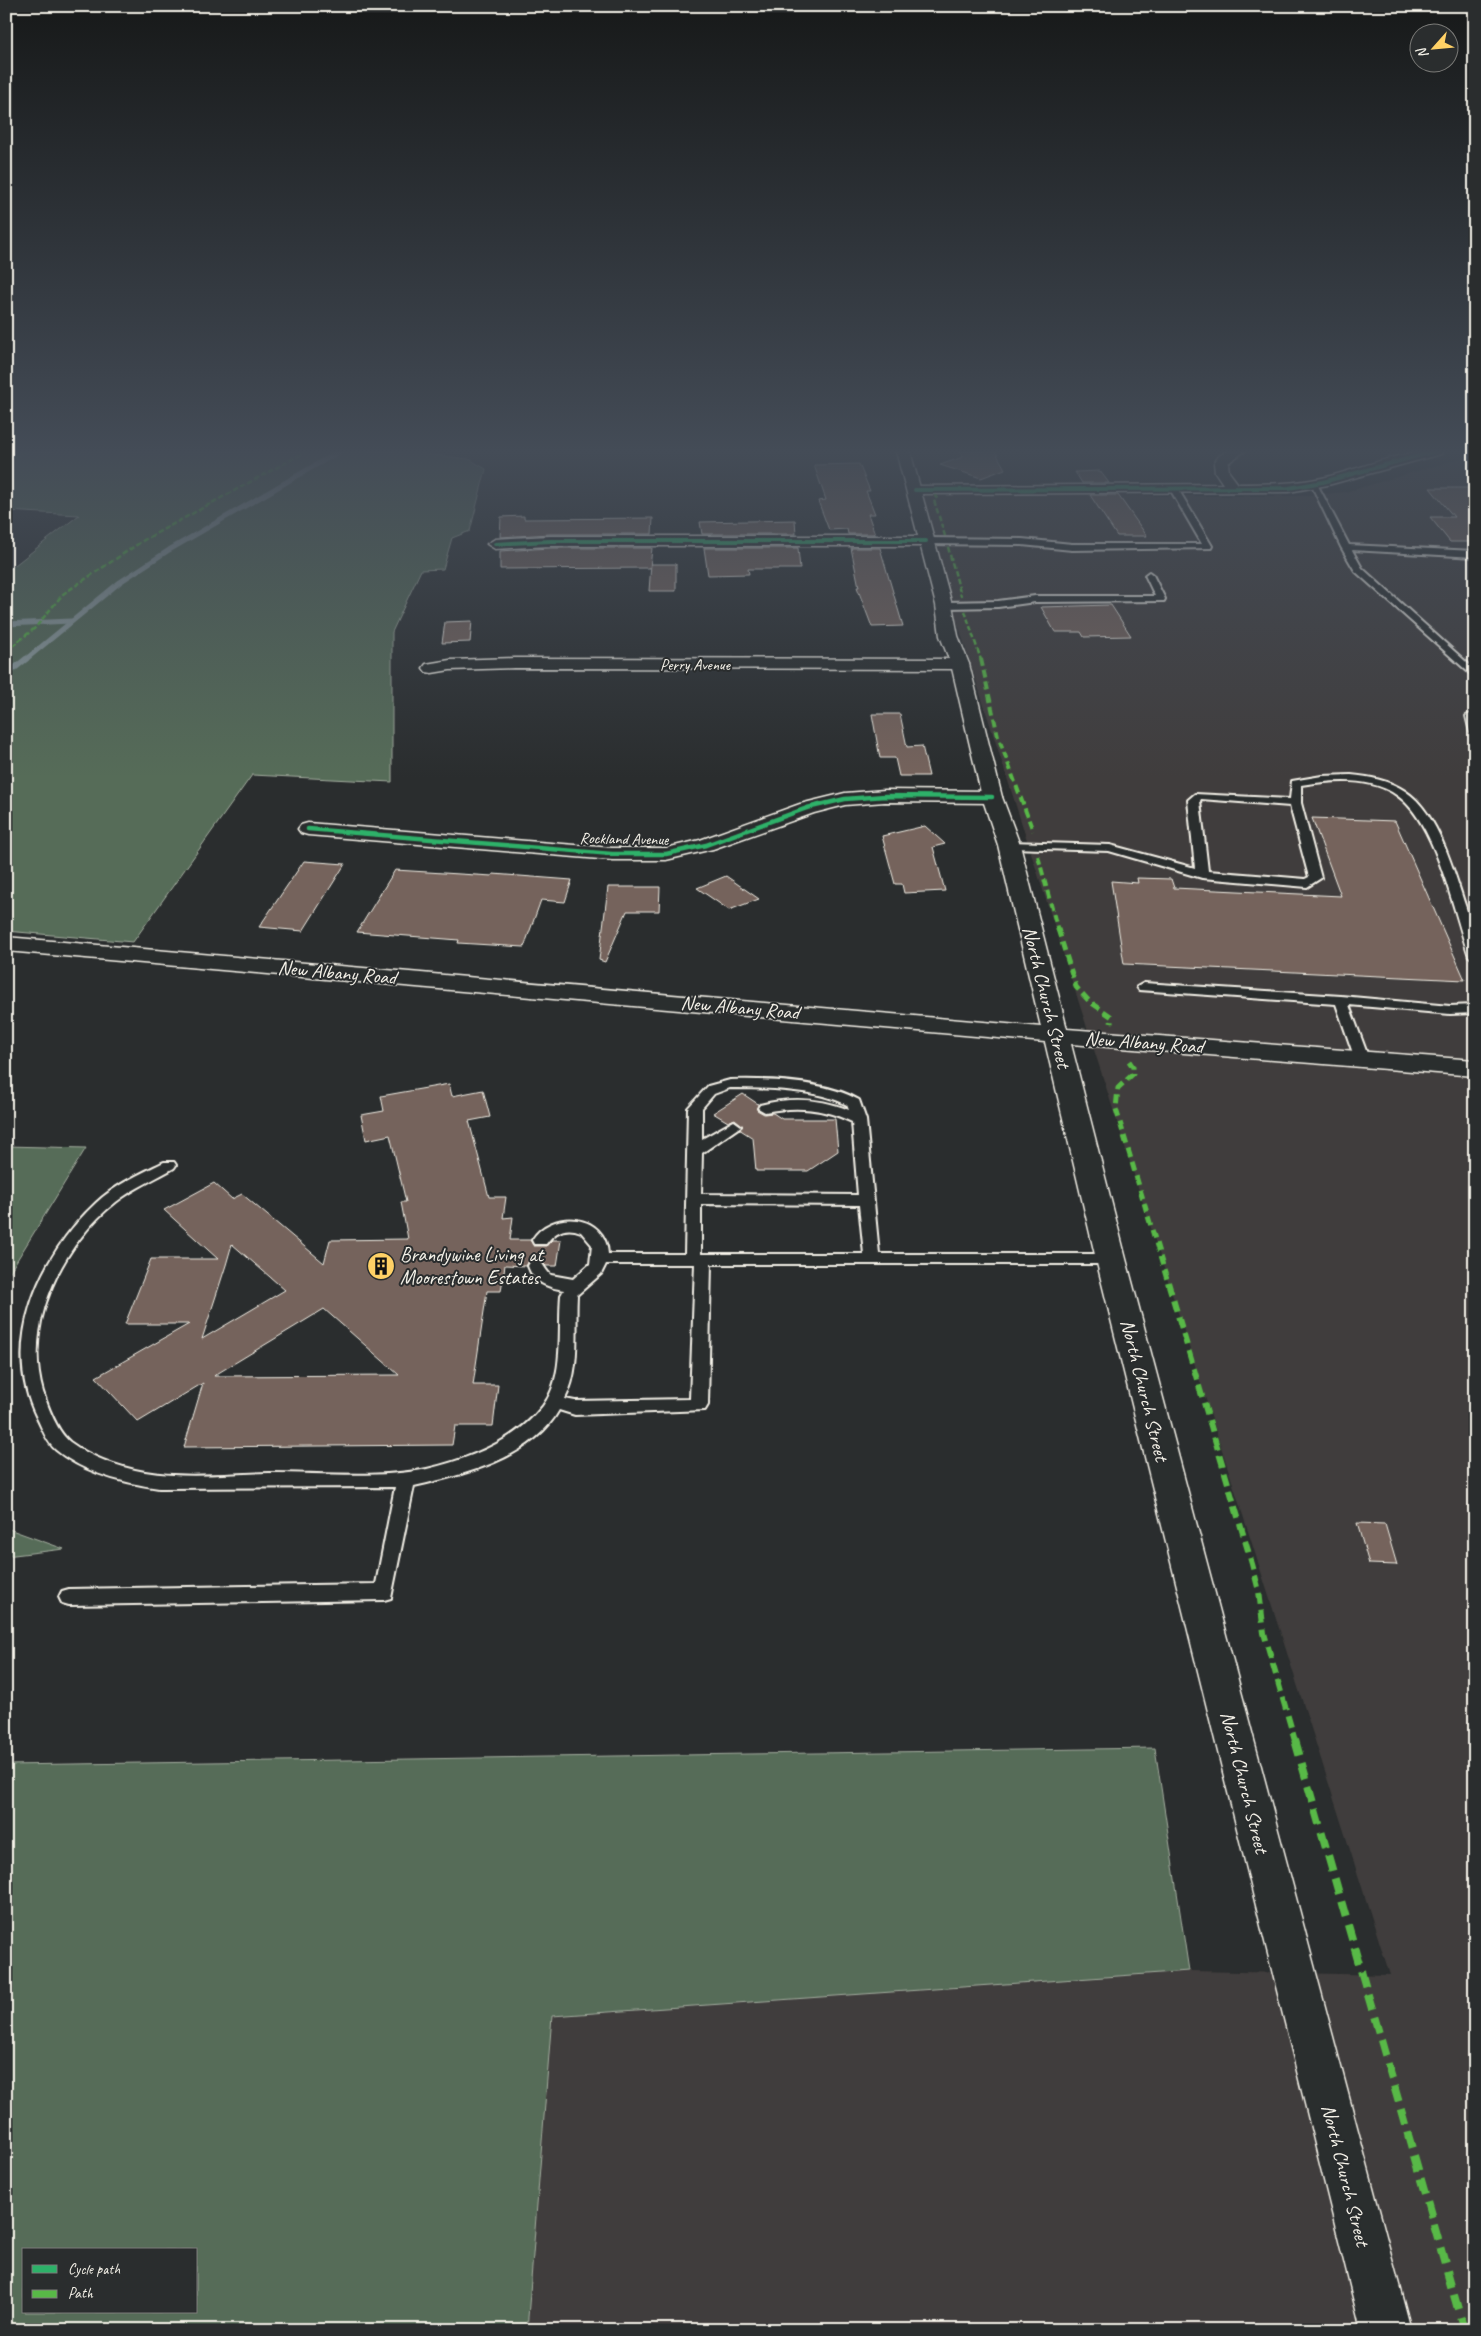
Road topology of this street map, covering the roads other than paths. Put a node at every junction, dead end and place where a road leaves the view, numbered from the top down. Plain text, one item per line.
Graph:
1 (931, 560) edge
2 (1354, 560) edge
3 (1149, 575) dead end
4 (944, 604) junction
5 (960, 664) junction
6 (432, 668) dead end
7 (1475, 675) edge
8 (1475, 715) edge
9 (1475, 732) edge
10 (992, 797) junction
11 (1295, 803) junction
12 (308, 829) dead end
13 (1009, 845) junction
14 (1202, 874) junction
15 (6, 944) edge
16 (1475, 956) edge
17 (1144, 987) dead end
18 (1341, 1000) junction
19 (1475, 1009) edge
20 (1056, 1035) junction
21 (1362, 1059) junction
22 (1475, 1068) edge
23 (765, 1108) dead end
24 (859, 1120) junction
25 (734, 1126) dead end
26 (694, 1151) junction
27 (169, 1165) dead end
28 (694, 1199) junction
29 (867, 1200) junction
30 (540, 1240) dead end
31 (600, 1259) junction
32 (698, 1259) junction
33 (872, 1259) junction
34 (1111, 1259) junction
35 (536, 1266) dead end
36 (573, 1285) junction
37 (554, 1402) junction
38 (406, 1480) junction
39 (69, 1597) dead end
40 (1386, 2330) edge

1 - 4 main road, North Church Street
2 - 7 lane
3 - 4 lane
4 - 5 main road, North Church Street
5 - 6 main road, Perry Avenue
5 - 10 main road, North Church Street
8 - 9 lane
10 - 12 main road, Rockland Avenue
10 - 13 main road, North Church Street
11 - 14 lane
11 - 14 lane
11 - 16 lane
13 - 14 lane
13 - 20 main road, North Church Street
15 - 20 main road, New Albany Road
17 - 18 lane
18 - 19 lane
18 - 21 lane
20 - 21 main road, New Albany Road
20 - 34 main road, North Church Street
21 - 22 main road, New Albany Road
23 - 24 lane
24 - 26 lane
24 - 29 lane
25 - 26 lane
26 - 28 lane
27 - 38 lane
28 - 29 lane
28 - 32 lane
29 - 33 lane
30 - 31 lane
31 - 32 lane
31 - 36 lane
32 - 33 lane
32 - 37 lane
33 - 34 lane
34 - 40 main road, North Church Street
35 - 36 lane
36 - 37 lane
37 - 38 lane
38 - 39 lane

